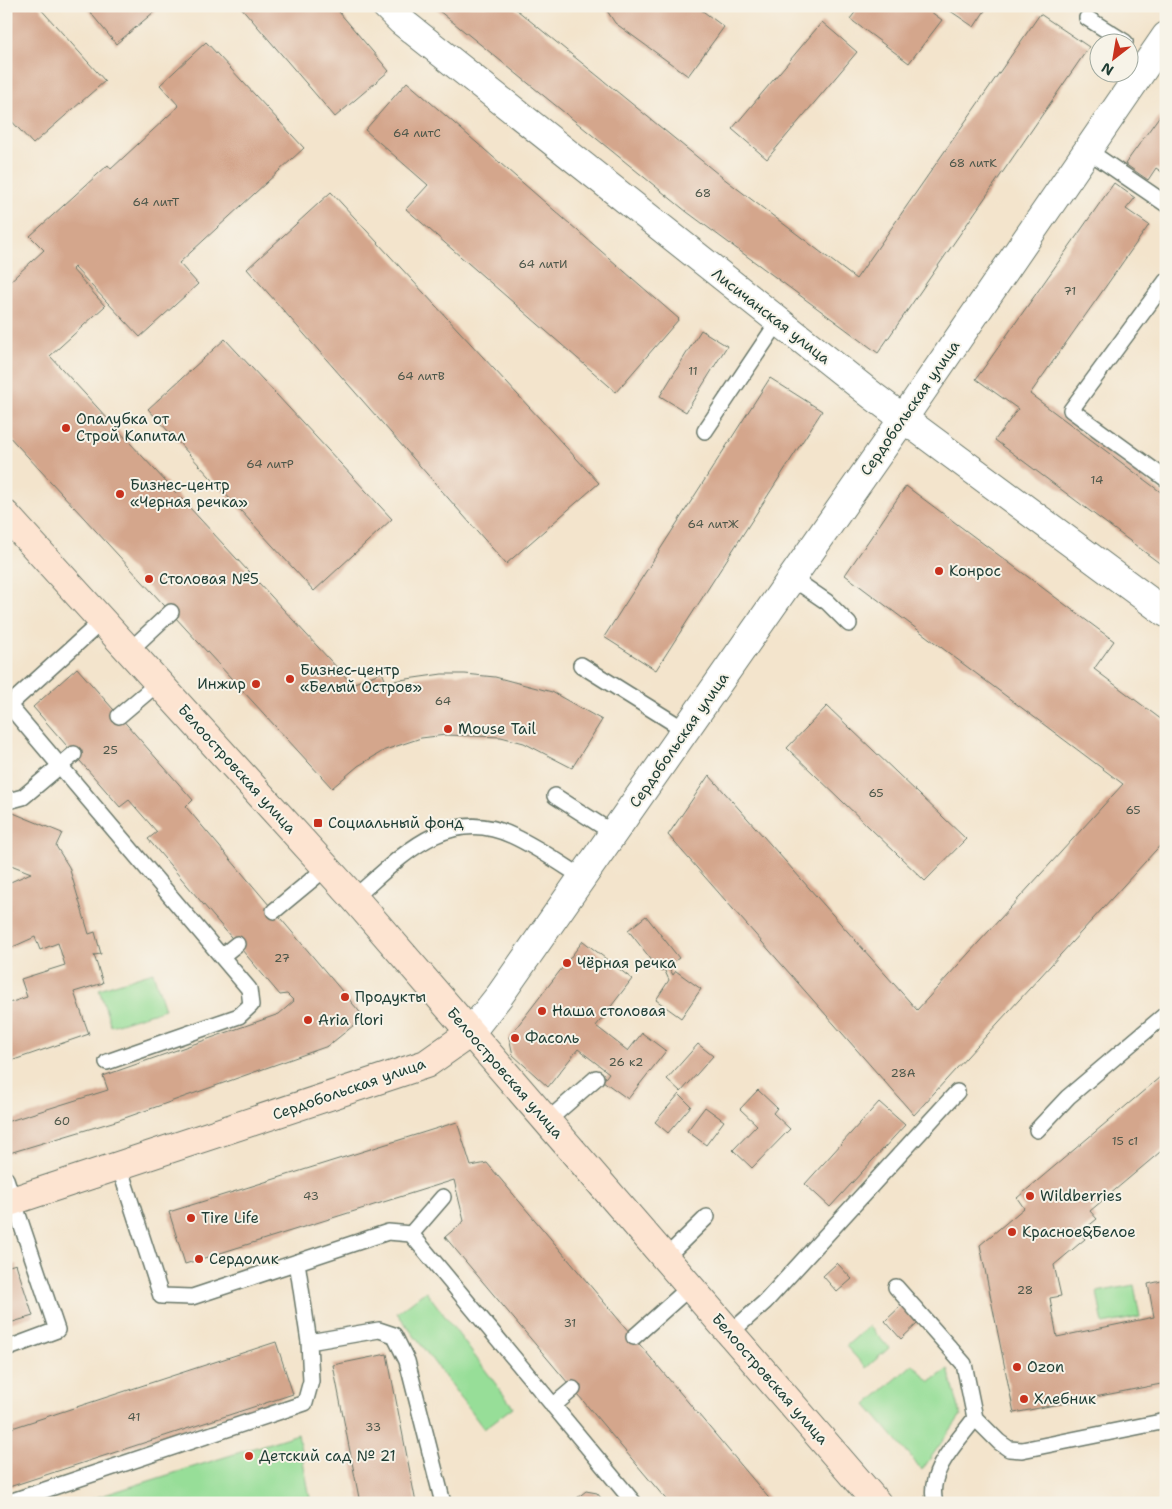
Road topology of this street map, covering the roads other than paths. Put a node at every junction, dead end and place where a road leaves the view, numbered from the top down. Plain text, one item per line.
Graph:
1 (386, 6) edge
2 (1086, 18) dead end
3 (1109, 32) edge
4 (1166, 36) edge
5 (1140, 52) edge
6 (1124, 82) edge
7 (1087, 150) junction
8 (1166, 204) edge
9 (1165, 283) edge
10 (778, 322) junction
11 (903, 419) junction
12 (705, 431) dead end
13 (1166, 479) edge
14 (6, 515) edge
15 (792, 578) junction
16 (171, 612) dead end
17 (1166, 613) edge
18 (102, 621) junction
19 (849, 624) dead end
20 (129, 650) junction
21 (581, 665) dead end
22 (158, 683) junction
23 (7, 704) edge
24 (118, 716) dead end
25 (685, 730) junction
26 (74, 754) dead end
27 (60, 766) junction
28 (555, 796) dead end
29 (6, 798) edge
30 (613, 833) junction
31 (326, 868) junction
32 (582, 877) junction
33 (354, 898) junction
34 (274, 911) dead end
35 (237, 944) dead end
36 (222, 956) junction
37 (1166, 1014) edge
38 (470, 1033) junction
39 (107, 1062) dead end
40 (596, 1078) dead end
41 (957, 1092) dead end
42 (546, 1122) junction
43 (1037, 1130) dead end
44 (119, 1166) junction
45 (9, 1194) edge
46 (443, 1197) dead end
47 (707, 1217) dead end
48 (411, 1234) junction
49 (665, 1258) junction
50 (297, 1262) junction
51 (690, 1287) junction
52 (896, 1288) dead end
53 (730, 1333) junction
54 (634, 1336) dead end
55 (309, 1342) junction
56 (6, 1349) edge
57 (573, 1389) dead end
58 (552, 1406) junction
59 (975, 1418) junction
60 (1166, 1421) edge
61 (6, 1503) edge
62 (443, 1503) edge
63 (634, 1503) edge
64 (877, 1503) edge
65 (935, 1503) edge

1 - 10 street, Лисичанская улица
2 - 3 lane
4 - 5 street, Сердобольская улица
6 - 7 street, Сердобольская улица
7 - 8 lane
7 - 11 street, Сердобольская улица
9 - 13 lane
10 - 11 street, Лисичанская улица
10 - 12 lane
11 - 15 street, Сердобольская улица
11 - 17 street, Лисичанская улица
14 - 18 main road, Белоостровская улица
15 - 19 lane
15 - 25 street, Сердобольская улица
16 - 20 lane
18 - 20 main road, Белоостровская улица
18 - 23 lane
20 - 22 main road, Белоостровская улица
21 - 25 lane
22 - 24 lane
22 - 31 main road, Белоостровская улица
23 - 27 lane
25 - 30 street, Сердобольская улица
26 - 27 lane
27 - 29 lane
27 - 36 lane
28 - 30 lane
30 - 32 street, Сердобольская улица
31 - 33 main road, Белоостровская улица
31 - 34 lane
32 - 33 lane
32 - 38 street, Сердобольская улица
33 - 38 main road, Белоостровская улица
35 - 36 lane
36 - 39 lane
37 - 43 lane
38 - 42 main road, Белоостровская улица
38 - 44 main road, Сердобольская улица
40 - 42 lane
41 - 53 lane
42 - 49 main road, Белоостровская улица
44 - 45 main road, Сердобольская улица
44 - 50 lane
45 - 56 lane
46 - 48 lane
47 - 49 lane
48 - 50 lane
48 - 58 lane
49 - 51 main road, Белоостровская улица
50 - 55 lane
51 - 53 main road, Белоостровская улица
51 - 54 lane
52 - 59 lane
53 - 64 main road, Белоостровская улица
55 - 61 lane
55 - 62 lane
57 - 58 lane
58 - 63 lane
59 - 60 lane
59 - 65 lane

